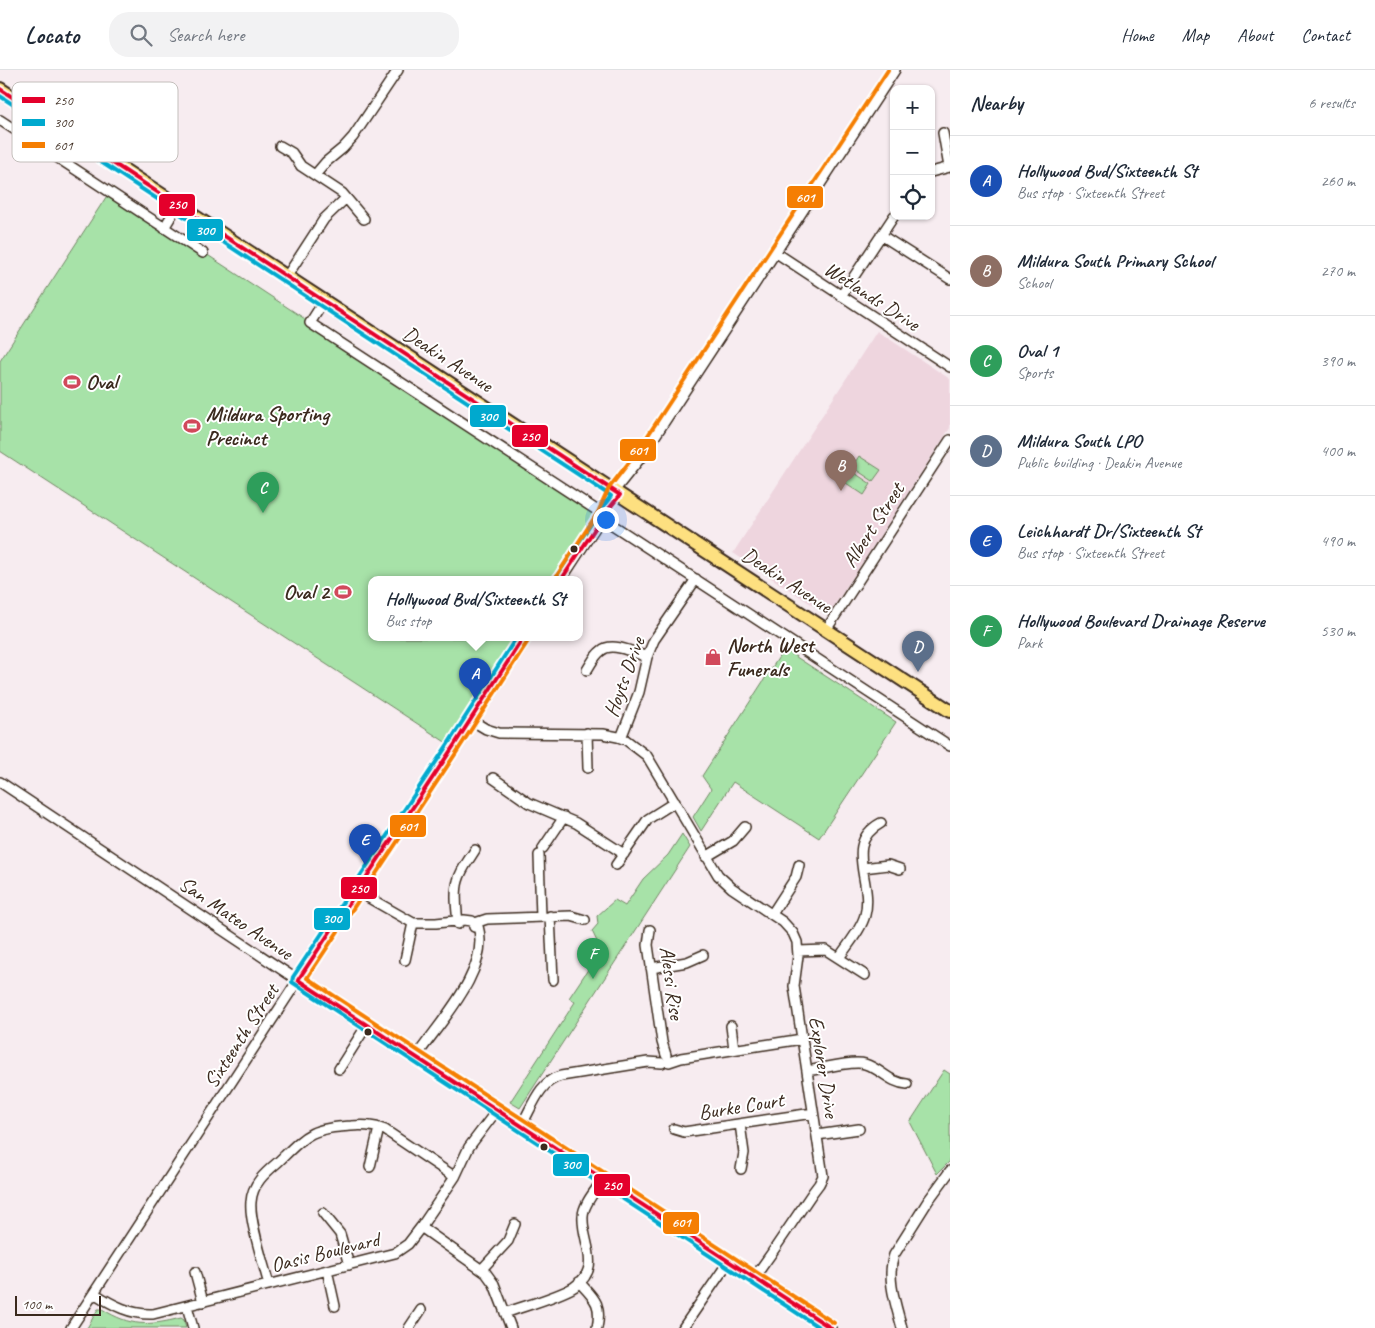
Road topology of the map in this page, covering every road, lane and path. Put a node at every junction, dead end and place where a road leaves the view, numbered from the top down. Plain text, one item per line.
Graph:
1 (398, 70) edge
2 (895, 70) edge
3 (0, 89) edge
4 (12, 97) edge
5 (0, 120) edge
6 (12, 128) edge
7 (942, 133) dead end
8 (280, 146) dead end
9 (64, 162) edge
10 (112, 162) edge
11 (950, 167) edge
12 (935, 171) edge
13 (315, 175) junction
14 (346, 198) junction
15 (178, 205) junction
16 (364, 219) dead end
17 (891, 220) edge
18 (164, 228) junction
19 (881, 235) junction
20 (775, 252) junction
21 (203, 253) dead end
22 (286, 276) junction
23 (949, 277) edge
24 (841, 296) junction
25 (324, 301) junction
26 (950, 367) edge
27 (950, 440) edge
28 (617, 493) junction
29 (603, 516) junction
30 (564, 576) edge
31 (696, 579) junction
32 (826, 630) junction
33 (521, 641) edge
34 (647, 657) junction
35 (586, 670) dead end
36 (950, 711) edge
37 (472, 717) junction
38 (587, 733) junction
39 (621, 738) junction
40 (950, 746) edge
41 (588, 768) dead end
42 (493, 778) dead end
43 (0, 782) edge
44 (675, 802) junction
45 (564, 817) junction
46 (881, 823) dead end
47 (745, 827) dead end
48 (475, 850) dead end
49 (624, 854) junction
50 (706, 857) junction
51 (616, 865) dead end
52 (798, 865) dead end
53 (863, 868) junction
54 (900, 869) dead end
55 (358, 889) junction
56 (772, 914) junction
57 (546, 917) junction
58 (586, 920) dead end
59 (458, 922) junction
60 (413, 923) junction
61 (476, 925) junction
62 (650, 930) dead end
63 (798, 951) junction
64 (703, 955) dead end
65 (839, 958) junction
66 (405, 960) dead end
67 (651, 968) junction
68 (865, 975) dead end
69 (298, 980) junction
70 (553, 980) dead end
71 (367, 1025) junction
72 (731, 1026) dead end
73 (802, 1039) junction
74 (734, 1049) junction
75 (418, 1058) junction
76 (665, 1058) junction
77 (339, 1069) dead end
78 (807, 1071) junction
79 (907, 1084) dead end
80 (495, 1108) junction
81 (813, 1112) junction
82 (519, 1124) junction
83 (740, 1124) junction
84 (379, 1128) junction
85 (674, 1129) dead end
86 (859, 1129) dead end
87 (817, 1135) junction
88 (370, 1167) dead end
89 (741, 1169) dead end
90 (950, 1171) edge
91 (455, 1177) junction
92 (603, 1179) junction
93 (323, 1213) dead end
94 (516, 1224) dead end
95 (422, 1227) junction
96 (727, 1260) junction
97 (349, 1265) junction
98 (482, 1269) junction
99 (327, 1270) junction
100 (195, 1272) dead end
101 (756, 1279) junction
102 (579, 1282) junction
103 (269, 1285) junction
104 (95, 1291) junction
105 (202, 1302) junction
106 (187, 1306) junction
107 (335, 1306) dead end
108 (421, 1310) dead end
109 (506, 1313) junction
110 (71, 1328) edge
111 (193, 1328) edge
112 (409, 1328) edge
113 (511, 1328) edge
114 (597, 1328) edge
115 (683, 1328) edge
116 (831, 1328) edge
117 (902, 1328) edge

1 - 13 street
2 - 20 street
3 - 4 highway, Deakin Avenue
5 - 6 street
7 - 11 street
8 - 13 street
9 - 18 street
10 - 15 highway, Deakin Avenue
11 - 12 street
13 - 14 street
14 - 16 street
14 - 22 street
15 - 18 street
15 - 22 highway, Deakin Avenue
17 - 19 street
18 - 21 street
19 - 23 street
19 - 24 street
20 - 24 street, Wetlands Drive
20 - 28 street
22 - 25 highway, Deakin Avenue
24 - 26 street, Wetlands Drive
25 - 28 highway, Deakin Avenue
25 - 29 street
27 - 32 street, Albert Street
28 - 29 street
28 - 32 highway, Deakin Avenue
29 - 30 street
29 - 31 street
31 - 34 street, Hoyts Drive
31 - 40 street
32 - 36 highway, Deakin Avenue
33 - 37 street, Sixteenth Street
34 - 35 street
34 - 39 street, Hoyts Drive
37 - 38 street
37 - 55 street, Sixteenth Street
38 - 39 street
38 - 41 street
39 - 44 street
42 - 45 street
43 - 69 street, San Mateo Avenue
44 - 49 street
44 - 50 street
45 - 49 street
45 - 57 street
46 - 53 street
47 - 50 street
48 - 59 street
49 - 51 street
50 - 56 street
52 - 56 street
53 - 54 street
53 - 65 street
55 - 60 street
55 - 69 street, Sixteenth Street
56 - 63 street
57 - 58 street
57 - 61 street
57 - 70 street
59 - 60 street
59 - 61 street
60 - 66 street
61 - 75 street
62 - 67 street, Alessi Rise
63 - 65 street
63 - 73 street, Explorer Drive
64 - 67 street
65 - 68 street
67 - 76 street, Alessi Rise
69 - 71 street, San Mateo Avenue
69 - 104 street, Sixteenth Street
71 - 75 street, San Mateo Avenue
71 - 77 street
72 - 74 street
73 - 74 street
73 - 78 street, Explorer Drive
74 - 76 street
75 - 80 street, San Mateo Avenue
76 - 82 street
78 - 79 street
78 - 81 street, Explorer Drive
80 - 82 street, San Mateo Avenue
80 - 91 street, Oasis Boulevard
81 - 83 street, Burke Court
81 - 87 street, Explorer Drive
82 - 92 street, San Mateo Avenue
83 - 85 street, Burke Court
83 - 89 street
84 - 88 street
84 - 91 street
84 - 103 street
86 - 87 street
87 - 101 street, Explorer Drive
90 - 117 street
91 - 95 street, Oasis Boulevard
92 - 96 street, San Mateo Avenue
92 - 102 street
93 - 97 street
94 - 98 street
95 - 97 street, Oasis Boulevard
95 - 98 street
96 - 101 street, San Mateo Avenue
96 - 115 street
97 - 99 street, Oasis Boulevard
98 - 109 street
99 - 103 street, Oasis Boulevard
99 - 107 street
100 - 105 street
101 - 116 street, San Mateo Avenue
102 - 109 street
102 - 114 street
103 - 105 street, Oasis Boulevard
104 - 106 street, Oasis Boulevard
104 - 110 street, Sixteenth Street
105 - 106 street, Oasis Boulevard
106 - 111 street
108 - 112 street
109 - 113 street

